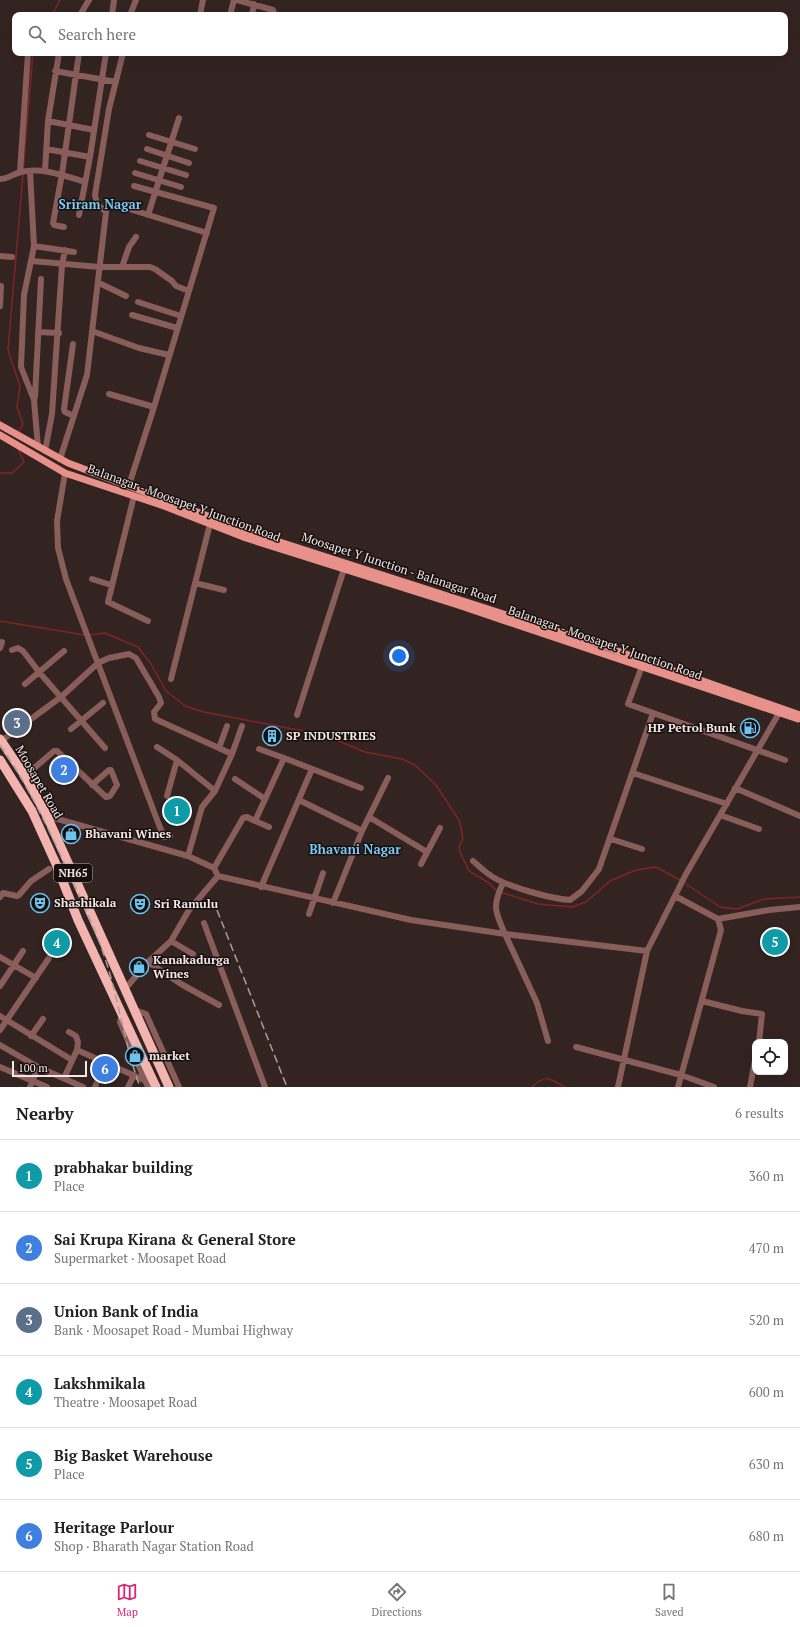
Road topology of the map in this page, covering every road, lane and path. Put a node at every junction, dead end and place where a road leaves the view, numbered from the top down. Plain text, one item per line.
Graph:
1 (89, 0) edge
2 (114, 0) edge
3 (136, 0) edge
4 (203, 0) edge
5 (234, 0) edge
6 (237, 0) edge
7 (268, 3) edge
8 (254, 4) junction
9 (82, 12) edge
10 (112, 12) edge
11 (131, 12) edge
12 (201, 12) edge
13 (231, 12) edge
14 (253, 12) edge
15 (274, 12) edge
16 (28, 56) edge
17 (58, 56) edge
18 (78, 56) edge
19 (106, 56) edge
20 (122, 56) edge
21 (55, 71) junction
22 (75, 76) junction
23 (102, 80) junction
24 (116, 82) junction
25 (179, 118) dead end
26 (48, 121) junction
27 (68, 125) junction
28 (94, 130) junction
29 (149, 136) dead end
30 (171, 142) junction
31 (46, 149) junction
32 (147, 149) dead end
33 (195, 150) dead end
34 (64, 152) junction
35 (167, 156) junction
36 (90, 157) junction
37 (140, 161) dead end
38 (189, 163) dead end
39 (163, 167) junction
40 (30, 171) junction
41 (45, 171) junction
42 (21, 172) junction
43 (135, 173) dead end
44 (62, 174) junction
45 (186, 175) dead end
46 (0, 179) edge
47 (159, 180) junction
48 (85, 182) junction
49 (134, 186) dead end
50 (181, 187) dead end
51 (155, 192) junction
52 (126, 208) dead end
53 (79, 215) dead end
54 (148, 215) junction
55 (64, 227) dead end
56 (207, 233) junction
57 (136, 237) dead end
58 (34, 246) junction
59 (65, 250) junction
60 (74, 252) dead end
61 (0, 256) edge
62 (12, 257) dead end
63 (32, 261) junction
64 (62, 265) junction
65 (99, 267) junction
66 (122, 267) junction
67 (41, 279) dead end
68 (99, 283) junction
69 (1, 286) dead end
70 (189, 291) junction
71 (126, 296) dead end
72 (138, 302) dead end
73 (0, 306) edge
74 (132, 315) dead end
75 (181, 316) junction
76 (177, 328) junction
77 (92, 330) junction
78 (38, 332) junction
79 (58, 333) junction
80 (73, 344) dead end
81 (169, 355) junction
82 (109, 394) dead end
83 (34, 400) junction
84 (154, 407) junction
85 (74, 416) junction
86 (0, 425) edge
87 (3, 436) edge
88 (39, 447) junction
89 (60, 459) junction
90 (65, 473) junction
91 (96, 474) junction
92 (93, 482) junction
93 (129, 485) junction
94 (134, 496) junction
95 (210, 524) junction
96 (344, 569) junction
97 (92, 579) dead end
98 (195, 583) junction
99 (111, 585) junction
100 (224, 590) dead end
101 (148, 621) dead end
102 (12, 650) dead end
103 (64, 651) dead end
104 (98, 663) junction
105 (642, 666) junction
106 (39, 672) junction
107 (171, 679) dead end
108 (25, 684) dead end
109 (61, 697) junction
110 (103, 703) dead end
111 (653, 713) junction
112 (779, 713) junction
113 (297, 715) dead end
114 (800, 715) edge
115 (80, 720) junction
116 (800, 720) edge
117 (227, 726) dead end
118 (242, 726) dead end
119 (71, 729) dead end
120 (1, 740) edge
121 (157, 747) dead end
122 (105, 748) dead end
123 (219, 748) junction
124 (260, 749) dead end
125 (758, 750) junction
126 (232, 754) junction
127 (284, 758) junction
128 (0, 760) edge
129 (177, 760) junction
130 (785, 760) dead end
131 (312, 769) junction
132 (633, 773) junction
133 (25, 776) junction
134 (388, 778) dead end
135 (235, 779) dead end
136 (92, 785) junction
137 (361, 788) dead end
138 (736, 788) junction
139 (215, 791) junction
140 (167, 796) dead end
141 (265, 799) junction
142 (299, 800) junction
143 (727, 804) junction
144 (799, 813) edge
145 (720, 815) junction
146 (47, 816) junction
147 (369, 817) junction
148 (255, 821) junction
149 (269, 827) dead end
150 (440, 828) dead end
151 (758, 829) dead end
152 (362, 831) junction
153 (170, 836) dead end
154 (611, 839) junction
155 (642, 849) dead end
156 (427, 852) junction
157 (188, 856) junction
158 (473, 861) dead end
159 (421, 864) dead end
160 (214, 868) junction
161 (48, 870) dead end
162 (323, 873) dead end
163 (218, 876) junction
164 (502, 886) junction
165 (261, 887) junction
166 (675, 896) junction
167 (0, 897) edge
168 (314, 899) junction
169 (333, 903) junction
170 (800, 907) edge
171 (308, 914) dead end
172 (718, 919) junction
173 (204, 923) dead end
174 (505, 934) junction
175 (171, 942) junction
176 (23, 951) dead end
177 (647, 951) junction
178 (193, 954) dead end
179 (0, 957) edge
180 (49, 958) dead end
181 (148, 962) junction
182 (14, 965) junction
183 (36, 978) junction
184 (0, 986) edge
185 (125, 989) junction
186 (702, 1001) junction
187 (219, 1005) dead end
188 (135, 1010) junction
189 (122, 1013) junction
190 (0, 1016) edge
191 (43, 1019) dead end
192 (7, 1021) junction
193 (0, 1030) edge
194 (69, 1032) dead end
195 (31, 1036) junction
196 (759, 1039) edge
197 (548, 1042) dead end
198 (0, 1045) edge
199 (576, 1046) dead end
200 (76, 1050) junction
201 (625, 1059) junction
202 (72, 1060) junction
203 (106, 1062) junction
204 (0, 1067) edge
205 (38, 1068) junction
206 (134, 1075) junction
207 (681, 1075) junction
208 (752, 1075) edge
209 (64, 1078) junction
210 (33, 1080) junction
211 (144, 1080) junction
212 (30, 1087) edge
213 (47, 1087) edge
214 (83, 1087) edge
215 (95, 1087) edge
216 (128, 1087) edge
217 (148, 1087) edge
218 (156, 1087) edge
219 (169, 1087) edge
220 (179, 1087) edge
221 (265, 1087) edge
222 (618, 1087) edge
223 (678, 1087) edge
224 (714, 1087) edge
225 (750, 1087) edge

1 - 9 street
2 - 10 street
3 - 11 street
4 - 12 street
5 - 13 street
6 - 8 street
7 - 8 street
7 - 15 street
8 - 14 street
16 - 42 street
17 - 21 street
18 - 22 street
19 - 23 street
20 - 24 street
21 - 22 street
21 - 26 street
22 - 23 street
22 - 27 street
23 - 24 street
23 - 28 street
24 - 65 street
25 - 30 street
26 - 27 street
26 - 31 street
27 - 28 street
27 - 34 street
28 - 36 street
29 - 30 street
30 - 33 street
30 - 35 street
31 - 34 street
31 - 41 street
32 - 35 street
34 - 36 street
34 - 44 street
35 - 38 street
35 - 39 street
36 - 48 street
37 - 39 street
39 - 45 street
39 - 47 street
40 - 41 street
40 - 42 street
40 - 58 street
41 - 44 street
42 - 46 street
43 - 47 street
44 - 48 street
44 - 55 street
47 - 50 street
47 - 51 street
48 - 53 street
49 - 51 street
51 - 54 street
51 - 56 street
52 - 54 street
54 - 56 street
56 - 70 street
57 - 66 street
58 - 59 street
58 - 63 street
59 - 60 street
59 - 64 street
61 - 62 street
63 - 64 street
63 - 83 street
64 - 65 street
64 - 79 street
65 - 66 street
65 - 68 street
66 - 70 street
67 - 78 street
68 - 71 street
68 - 77 street
69 - 73 street
70 - 75 street
72 - 75 street
74 - 76 street
75 - 76 street
76 - 81 street
77 - 81 street
77 - 85 street
78 - 79 street
78 - 83 street
79 - 88 street
80 - 85 street
81 - 84 street
82 - 84 street
83 - 88 street
84 - 93 street
85 - 89 street
86 - 88 main road, Moosapet Y Junction - Balanagar Road
87 - 90 main road, Balanagar - Moosapet Y Junction Road
88 - 89 main road, Moosapet Y Junction - Balanagar Road
89 - 91 main road, Moosapet Y Junction - Balanagar Road
90 - 92 main road, Balanagar - Moosapet Y Junction Road
90 - 104 street
91 - 92 main road
91 - 93 main road, Moosapet Y Junction - Balanagar Road
92 - 94 main road, Balanagar - Moosapet Y Junction Road
93 - 114 main road, Moosapet Y Junction - Balanagar Road
94 - 95 main road, Balanagar - Moosapet Y Junction Road
94 - 99 street
95 - 96 main road, Balanagar - Moosapet Y Junction Road
95 - 98 street
96 - 105 main road, Balanagar - Moosapet Y Junction Road
96 - 113 street
97 - 99 street
98 - 100 street
98 - 107 street
99 - 101 street
102 - 106 street
103 - 106 street
104 - 109 street
104 - 123 street
104 - 153 street
105 - 111 street
105 - 112 main road, Balanagar - Moosapet Y Junction Road
106 - 108 street
106 - 109 street
109 - 115 street
109 - 120 street
110 - 115 street
111 - 125 street
111 - 132 street
112 - 116 main road, Balanagar - Moosapet Y Junction Road
112 - 125 street
115 - 119 street
115 - 122 street
117 - 123 street
118 - 126 street
120 - 133 highway, Moosapet Road / NH65
121 - 129 street
123 - 126 street
124 - 127 street
125 - 130 street
125 - 138 street
126 - 139 street
127 - 131 street
127 - 141 street
128 - 189 highway, Moosapet Road / NH65
129 - 139 street
129 - 140 street
131 - 137 street
131 - 142 street
132 - 143 street
132 - 154 street
133 - 136 street
133 - 146 highway, Moosapet Road / NH65
134 - 147 street
135 - 141 street
136 - 136 street
138 - 143 street
138 - 144 street
139 - 157 street
141 - 148 street
142 - 152 street
142 - 165 street
143 - 145 street
145 - 151 street
145 - 166 street
146 - 157 street
146 - 185 highway, Moosapet Road / NH65
147 - 152 street
147 - 156 street
148 - 149 street
148 - 160 street
150 - 156 street
152 - 169 street
154 - 155 street
154 - 164 street
156 - 159 street
157 - 160 street
158 - 164 street
160 - 163 street
161 - 167 street
162 - 168 street
163 - 165 street
163 - 175 street
164 - 174 street
165 - 168 street
166 - 172 street
166 - 177 street
168 - 169 street
168 - 171 street
169 - 174 street
170 - 172 street
172 - 186 street
173 - 221 street
174 - 177 street
174 - 197 street
175 - 178 street
175 - 181 street
176 - 182 street
177 - 201 street
179 - 182 street
180 - 183 street
181 - 185 street
181 - 187 street
182 - 183 street
182 - 184 street
183 - 192 street
185 - 188 highway, Moosapet Road / NH65
186 - 196 street
186 - 207 street
188 - 219 highway, NH65
188 - 220 street
189 - 211 street
189 - 218 highway, NH65
190 - 192 street
191 - 195 street
192 - 193 street
192 - 195 street
194 - 200 street
195 - 202 street
198 - 205 street
199 - 201 street
200 - 202 street
200 - 203 street
201 - 207 street
201 - 222 street
202 - 209 street
203 - 206 street
203 - 215 street
204 - 210 street
205 - 209 street
205 - 210 street
206 - 211 street
206 - 216 street
207 - 223 street
207 - 224 street
208 - 225 street
209 - 214 street
210 - 212 street
210 - 213 street
211 - 217 street

